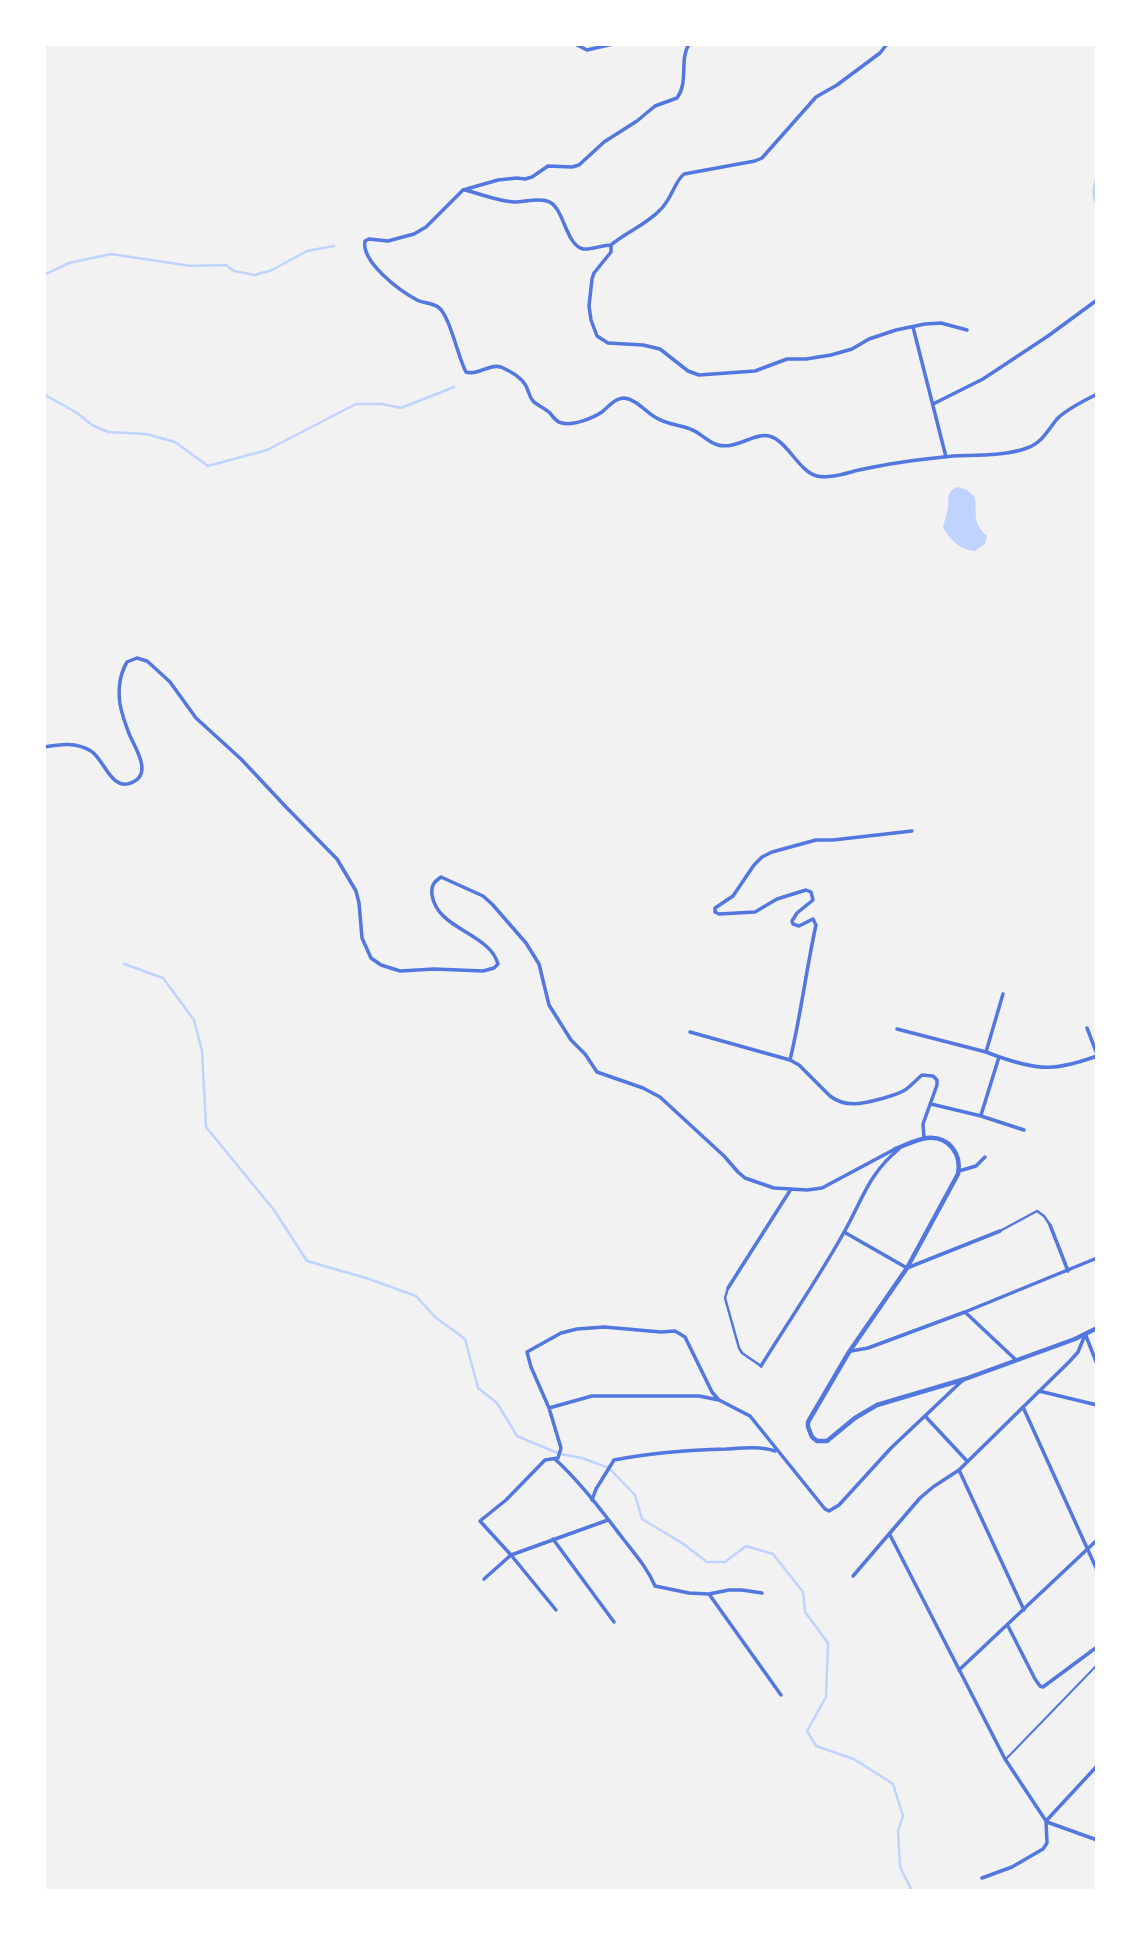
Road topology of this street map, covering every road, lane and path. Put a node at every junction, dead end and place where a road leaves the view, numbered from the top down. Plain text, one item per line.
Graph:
1 (575, 44) edge
2 (613, 44) edge
3 (690, 44) edge
4 (887, 44) edge
5 (463, 190) junction
6 (611, 246) junction
7 (1097, 300) edge
8 (913, 327) junction
9 (967, 330) dead end
10 (1097, 394) edge
11 (933, 404) junction
12 (946, 457) junction
13 (44, 747) edge
14 (912, 831) dead end
15 (1003, 994) dead end
16 (1087, 1028) dead end
17 (897, 1030) dead end
18 (690, 1032) dead end
19 (986, 1052) junction
20 (1097, 1055) edge
21 (999, 1057) junction
22 (790, 1060) junction
23 (931, 1104) junction
24 (981, 1116) junction
25 (1024, 1130) dead end
26 (924, 1138) junction
27 (904, 1146) junction
28 (895, 1149) joint
29 (985, 1157) dead end
30 (959, 1171) junction
31 (791, 1189) junction
32 (1050, 1224) joint
33 (1000, 1231) joint
34 (844, 1232) junction
35 (1097, 1258) edge
36 (907, 1268) junction
37 (1068, 1271) junction
38 (728, 1288) joint
39 (965, 1312) junction
40 (1097, 1328) edge
41 (1086, 1334) junction
42 (849, 1352) junction
43 (1016, 1360) junction
44 (1097, 1364) edge
45 (761, 1366) joint
46 (965, 1379) junction
47 (1039, 1391) junction
48 (719, 1400) junction
49 (1097, 1405) edge
50 (1023, 1407) junction
51 (549, 1408) junction
52 (925, 1416) junction
53 (777, 1452) junction
54 (557, 1459) junction
55 (967, 1461) junction
56 (959, 1470) junction
57 (592, 1500) junction
58 (608, 1520) junction
59 (890, 1535) junction
60 (553, 1539) junction
61 (1097, 1540) edge
62 (1088, 1549) junction
63 (511, 1555) junction
64 (1097, 1570) edge
65 (853, 1576) dead end
66 (484, 1579) dead end
67 (761, 1593) dead end
68 (709, 1594) junction
69 (555, 1609) dead end
70 (1024, 1610) junction
71 (614, 1622) dead end
72 (1008, 1626) junction
73 (1097, 1647) edge
74 (1097, 1665) edge
75 (959, 1670) junction
76 (781, 1695) dead end
77 (1005, 1759) junction
78 (1097, 1766) edge
79 (1046, 1821) junction
80 (1097, 1840) edge
81 (982, 1878) dead end

1 - 2 street
3 - 5 street
4 - 6 street
5 - 6 street
5 - 12 street
6 - 8 street
7 - 11 street
8 - 9 street
8 - 11 street
10 - 12 street
11 - 12 street
13 - 31 street
14 - 22 street
15 - 19 street
16 - 20 street
17 - 19 street
18 - 22 street
19 - 21 street
20 - 21 street
21 - 24 street
22 - 23 street
23 - 24 street
23 - 26 street
24 - 25 street
26 - 27 street
26 - 30 street
27 - 28 street
27 - 34 street
28 - 31 street
29 - 30 street
30 - 36 street
31 - 38 street
32 - 33 street
32 - 37 street
33 - 36 street
34 - 36 street
34 - 45 street
35 - 37 street
36 - 42 street
37 - 39 street
38 - 45 street
39 - 42 street
39 - 43 street
40 - 41 street
41 - 43 street
41 - 44 street
41 - 47 street
42 - 46 street
43 - 46 street
46 - 52 street
47 - 49 street
47 - 50 street
48 - 51 street
48 - 51 street
48 - 53 street
50 - 55 street
50 - 62 street
51 - 54 street
52 - 53 street
52 - 55 street
53 - 57 street
54 - 57 street
54 - 63 street
55 - 56 street
56 - 59 street
56 - 70 street
57 - 58 street
58 - 60 street
58 - 68 street
59 - 65 street
59 - 75 street
60 - 63 street
60 - 71 street
61 - 62 street
62 - 64 street
62 - 70 street
63 - 66 street
63 - 69 street
67 - 68 street
68 - 76 street
70 - 72 street
72 - 73 street
72 - 75 street
74 - 77 lane
75 - 77 street
77 - 79 street
78 - 79 street
79 - 80 street
79 - 81 street

